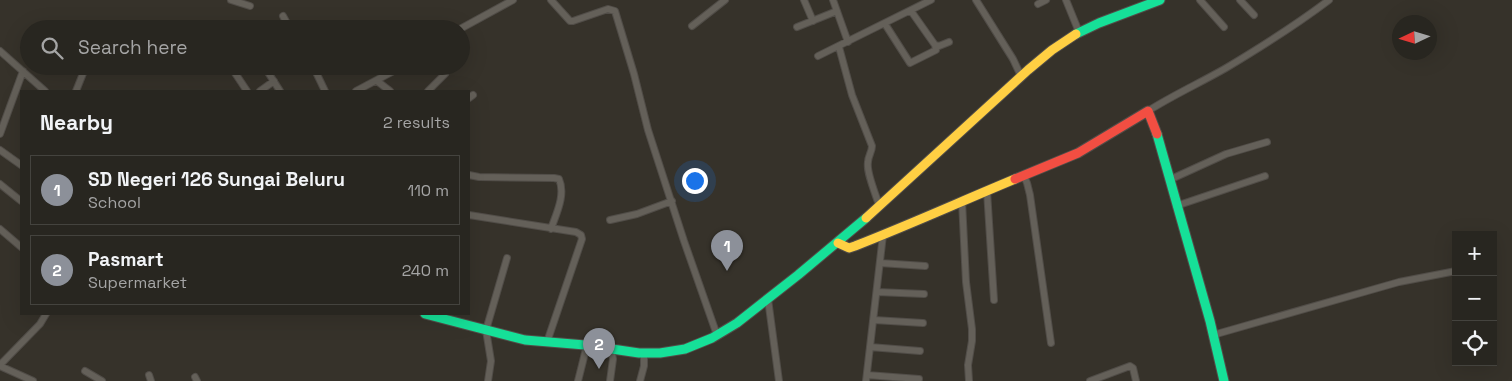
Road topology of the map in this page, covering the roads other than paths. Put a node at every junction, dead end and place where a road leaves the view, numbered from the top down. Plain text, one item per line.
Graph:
1 (231, 0) edge
2 (513, 0) edge
3 (551, 0) edge
4 (725, 0) edge
5 (804, 0) edge
6 (833, 0) edge
7 (931, 0) edge
8 (976, 0) edge
9 (1046, 0) edge
10 (1066, 0) edge
11 (1160, 0) edge
12 (1200, 0) edge
13 (1240, 0) edge
14 (1329, 0) edge
15 (1038, 4) dead end
16 (250, 6) dead end
17 (837, 11) junction
18 (911, 11) junction
19 (1254, 15) dead end
20 (283, 16) dead end
21 (285, 20) edge
22 (813, 21) junction
23 (470, 24) edge
24 (885, 24) junction
25 (692, 26) dead end
26 (798, 27) dead end
27 (1224, 27) dead end
28 (1079, 32) junction
29 (848, 42) junction
30 (949, 42) dead end
31 (935, 45) junction
32 (838, 47) junction
33 (0, 51) edge
34 (818, 56) dead end
35 (20, 68) edge
36 (1025, 73) junction
37 (21, 75) edge
38 (28, 75) edge
39 (82, 75) edge
40 (236, 75) edge
41 (270, 75) edge
42 (318, 75) edge
43 (387, 75) edge
44 (444, 75) edge
45 (377, 81) junction
46 (274, 82) junction
47 (44, 90) edge
48 (76, 90) edge
49 (246, 90) edge
50 (262, 90) edge
51 (279, 90) edge
52 (325, 90) edge
53 (358, 90) edge
54 (389, 90) edge
55 (429, 90) edge
56 (1148, 111) junction
57 (0, 134) edge
58 (1267, 142) dead end
59 (0, 150) edge
60 (20, 164) edge
61 (470, 175) edge
62 (1024, 176) junction
63 (1266, 176) dead end
64 (1169, 180) junction
65 (0, 184) edge
66 (987, 191) junction
67 (20, 200) edge
68 (672, 201) junction
69 (962, 201) junction
70 (879, 205) junction
71 (1176, 206) junction
72 (470, 215) edge
73 (610, 220) dead end
74 (0, 228) edge
75 (551, 229) junction
76 (883, 235) junction
77 (838, 243) junction
78 (20, 246) edge
79 (507, 258) dead end
80 (880, 263) junction
81 (925, 266) dead end
82 (1452, 272) edge
83 (877, 292) junction
84 (924, 294) dead end
85 (768, 299) junction
86 (994, 300) dead end
87 (45, 315) edge
88 (429, 315) edge
89 (874, 320) junction
90 (923, 323) dead end
91 (486, 330) junction
92 (717, 335) junction
93 (1213, 335) junction
94 (547, 342) junction
95 (1051, 343) dead end
96 (587, 346) junction
97 (870, 347) junction
98 (611, 350) junction
99 (920, 350) dead end
100 (644, 353) junction
101 (0, 366) edge
102 (85, 371) dead end
103 (867, 378) edge
104 (919, 378) dead end
105 (1107, 378) edge
106 (33, 381) edge
107 (102, 381) edge
108 (488, 381) edge
109 (578, 381) edge
110 (610, 381) edge
111 (640, 381) edge
112 (779, 381) edge
113 (969, 381) edge
114 (1090, 381) edge
115 (1136, 381) edge
116 (1224, 381) edge

1 - 16 street
2 - 23 street
3 - 68 street
4 - 25 street
5 - 22 street
6 - 17 street
7 - 18 street
8 - 36 street
9 - 15 street
10 - 28 street
11 - 28 street
12 - 27 street
13 - 19 street
14 - 56 street
17 - 22 street
17 - 29 street
18 - 24 street
18 - 31 street
20 - 21 street
22 - 26 street
24 - 29 street
24 - 31 street
28 - 36 street
29 - 32 street
30 - 31 street
32 - 34 street
32 - 70 street
33 - 35 street
36 - 70 street
37 - 57 street
38 - 47 street
39 - 48 street
40 - 49 street
41 - 46 street
42 - 52 street
43 - 45 street
44 - 55 street
45 - 53 street
45 - 54 street
46 - 50 street
46 - 51 street
56 - 62 street
56 - 64 street
58 - 64 street
59 - 60 street
61 - 75 street
62 - 66 street
62 - 95 street
63 - 71 street
64 - 71 street
65 - 67 street
66 - 69 street
66 - 86 street
68 - 73 street
68 - 92 street
69 - 76 street
69 - 113 street
70 - 77 street
71 - 93 street
72 - 75 street
74 - 78 street
75 - 94 street
76 - 77 street
76 - 80 street
77 - 85 street
79 - 91 street
80 - 81 street
80 - 83 street
82 - 93 street
83 - 84 street
83 - 89 street
85 - 92 street
85 - 112 street
87 - 101 street
88 - 91 street
89 - 90 street
89 - 97 street
91 - 94 street
91 - 108 street
92 - 100 street
93 - 116 street
94 - 96 street
96 - 98 street
96 - 109 street
97 - 99 street
97 - 103 street
98 - 100 street
98 - 110 street
100 - 111 street
101 - 106 street
102 - 107 street
103 - 104 street
105 - 114 street
105 - 115 street

